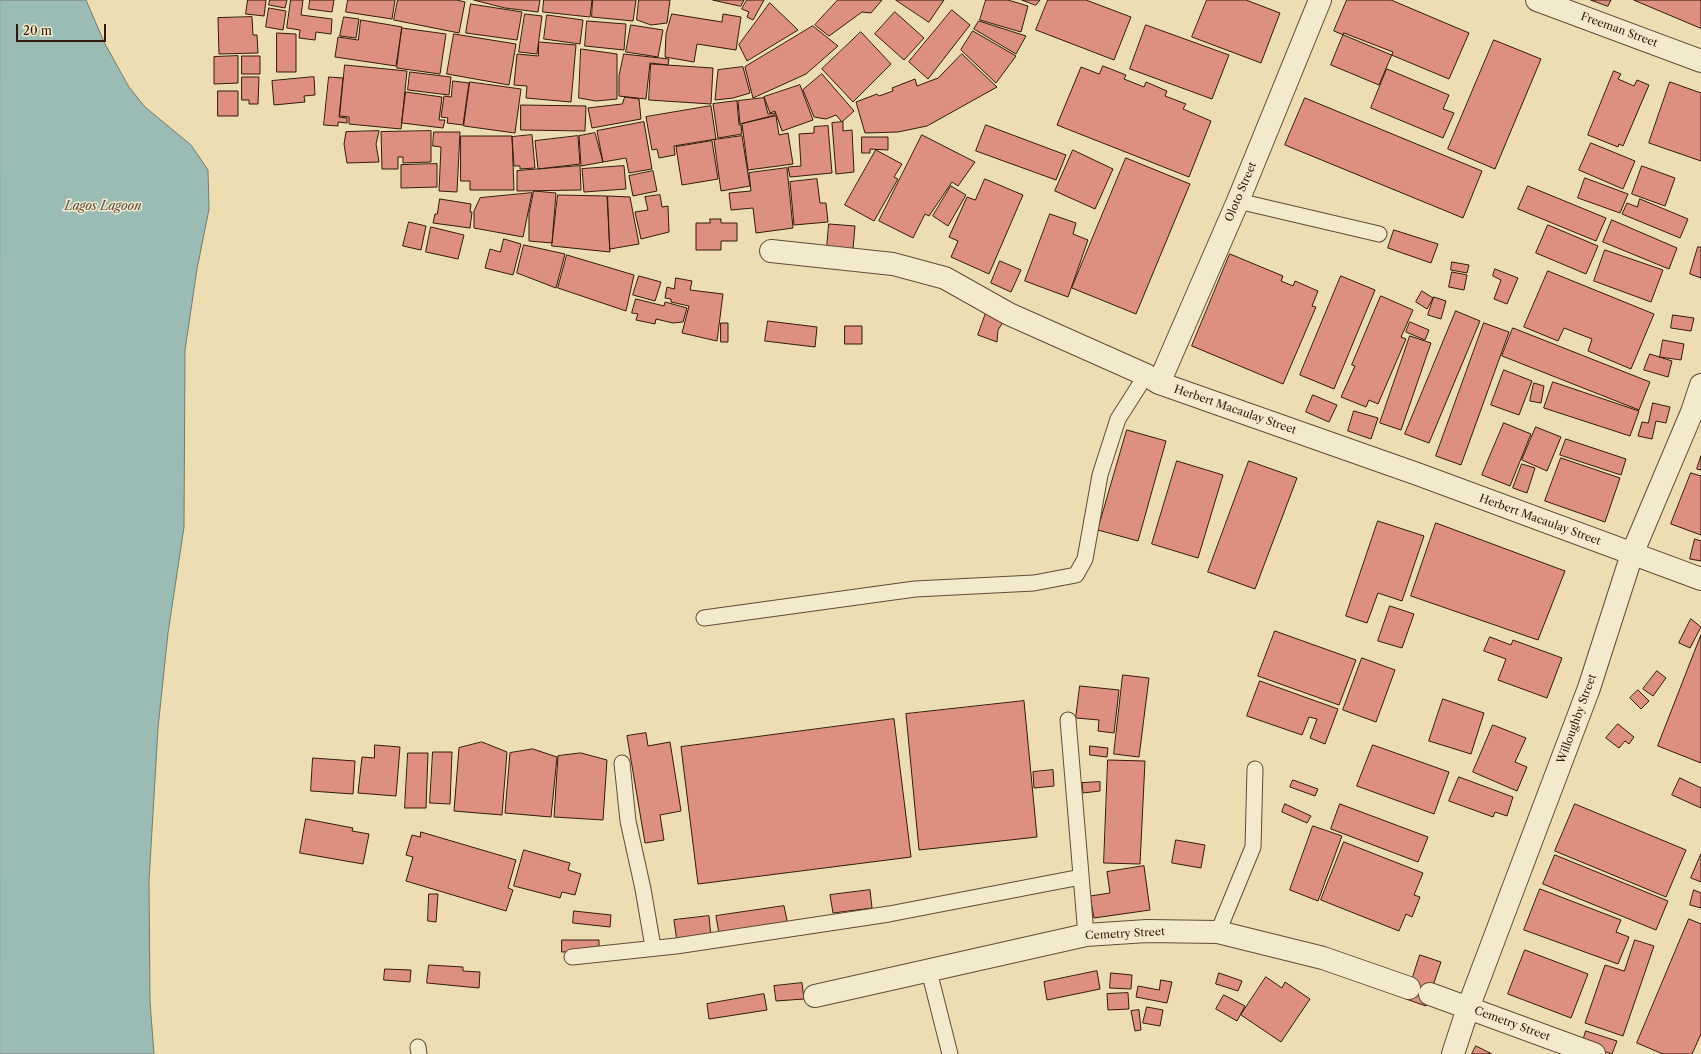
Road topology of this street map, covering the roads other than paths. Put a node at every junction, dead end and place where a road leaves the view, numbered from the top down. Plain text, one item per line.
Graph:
1 (1320, 0) edge
2 (1537, 0) edge
3 (1701, 61) edge
4 (1238, 201) junction
5 (1379, 234) dead end
6 (771, 251) dead end
7 (1152, 379) junction
8 (1701, 385) edge
9 (1632, 554) junction
10 (1701, 579) edge
11 (704, 618) dead end
12 (1068, 720) dead end
13 (622, 763) dead end
14 (1256, 769) dead end
15 (1081, 877) junction
16 (1218, 932) junction
17 (1086, 935) junction
18 (653, 947) junction
19 (572, 957) dead end
20 (929, 971) junction
21 (1410, 988) dead end
22 (1430, 994) dead end
23 (815, 996) dead end
24 (1468, 1008) junction
25 (950, 1054) edge
26 (1453, 1054) edge
27 (1594, 1054) edge

1 - 4 street, Oloto Street
2 - 3 street, Freeman Street
4 - 5 lane
4 - 7 street, Oloto Street
6 - 7 street, Herbert Macaulay Street
7 - 9 street, Herbert Macaulay Street
7 - 11 lane
8 - 9 street, Willoughby Street
9 - 10 street, Herbert Macaulay Street
9 - 24 street, Willoughby Street
12 - 15 lane
13 - 18 lane
14 - 16 lane
15 - 17 lane
15 - 18 lane
16 - 17 street, Cemetry Street
16 - 21 street, Cemetry Street
17 - 20 street, Cemetry Street
18 - 19 lane
20 - 23 street, Cemetry Street
20 - 25 lane
22 - 24 street, Cemetry Street
24 - 26 street, Willoughby Street
24 - 27 street, Cemetry Street

